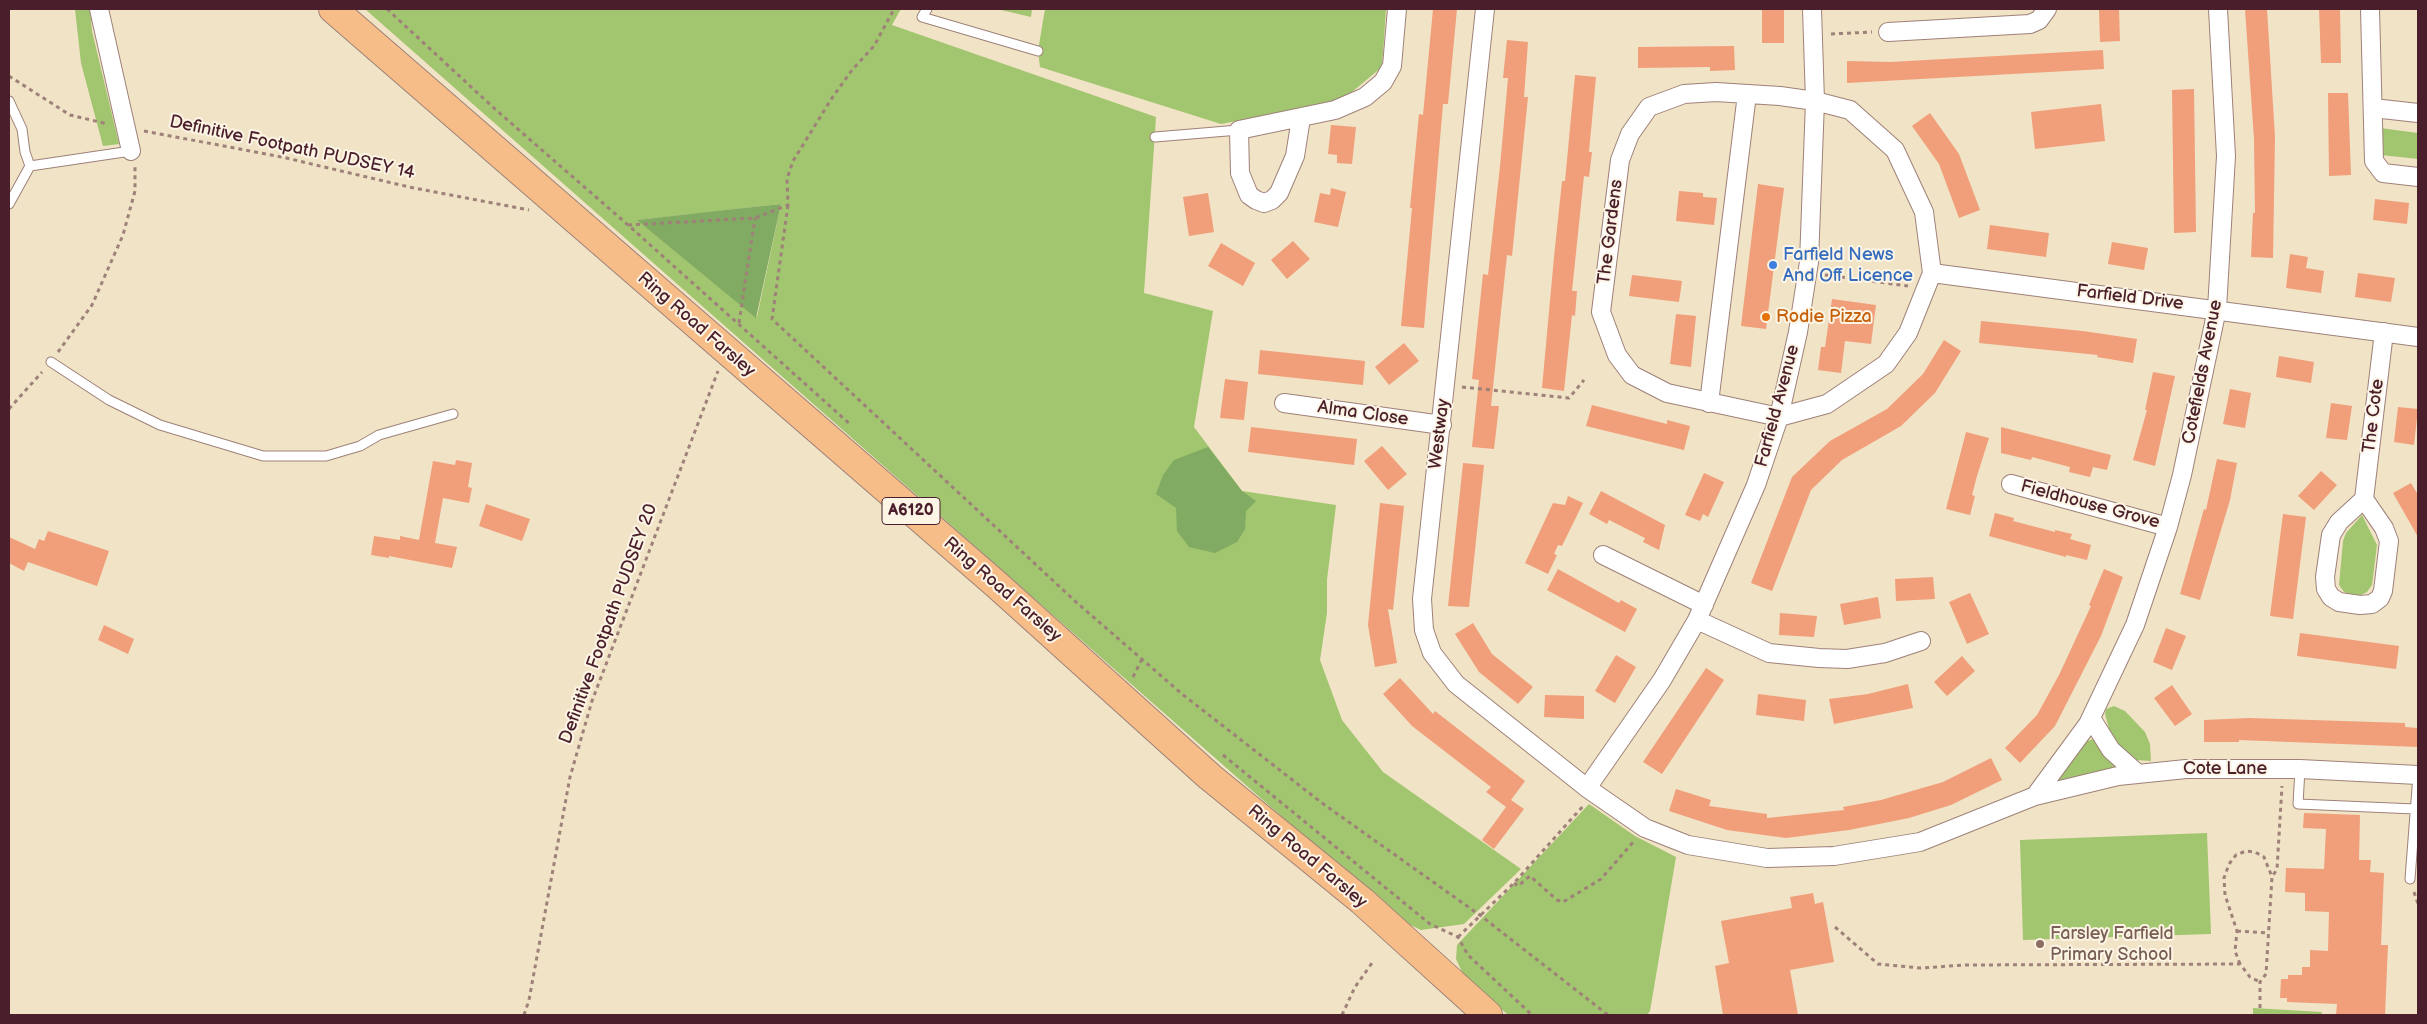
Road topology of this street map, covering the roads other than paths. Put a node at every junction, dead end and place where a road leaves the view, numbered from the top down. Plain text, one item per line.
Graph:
1 (99, 9) edge
2 (333, 9) edge
3 (927, 9) edge
4 (1397, 9) edge
5 (1485, 9) edge
6 (1812, 9) edge
7 (2047, 9) edge
8 (2218, 9) edge
9 (2370, 9) edge
10 (1888, 32) road end
11 (1038, 51) dead end
12 (1747, 94) junction
13 (9, 101) edge
14 (1815, 101) junction
15 (2373, 108) junction
16 (2418, 113) edge
17 (1301, 118) junction
18 (1239, 130) junction
19 (1155, 137) dead end
20 (131, 151) joint
21 (30, 166) junction
22 (2418, 177) edge
23 (9, 204) edge
24 (1929, 281) junction
25 (2217, 309) junction
26 (2384, 332) junction
27 (2418, 337) edge
28 (51, 362) road end
29 (1284, 403) dead end
30 (1709, 403) junction
31 (453, 414) dead end
32 (1779, 417) junction
33 (1442, 425) junction
34 (2011, 484) dead end
35 (2364, 500) junction
36 (2168, 527) junction
37 (1603, 554) dead end
38 (1701, 613) junction
39 (1920, 641) dead end
40 (2091, 718) junction
41 (2292, 769) junction
42 (2138, 774) junction
43 (2418, 775) edge
44 (1591, 791) junction
45 (2035, 796) junction
46 (2415, 809) junction
47 (2410, 879) dead end
48 (1488, 1015) edge

1 - 20 street
2 - 48 highway, Ring Road Farsley / A6120
3 - 11 lane
4 - 17 street
5 - 33 street, Westway
6 - 14 street, Farfield Avenue
7 - 10 street
8 - 25 street, Cotefields Avenue
9 - 15 street
12 - 14 street, The Gardens
12 - 30 street
12 - 30 street, The Gardens
13 - 21 lane
14 - 24 street, The Gardens
14 - 32 street, Farfield Avenue
15 - 16 street
15 - 22 street
17 - 18 street
17 - 18 street
18 - 19 lane
20 - 21 lane
21 - 23 lane
24 - 25 street, Farfield Drive
24 - 32 street, The Gardens
25 - 26 street, Farfield Drive
25 - 36 street, Cotefields Avenue
26 - 27 street, Farfield Drive
26 - 35 street, The Cote
28 - 31 lane
29 - 33 street, Alma Close
30 - 32 street, The Gardens
32 - 38 street, Farfield Avenue
33 - 44 street, Westway
34 - 36 street, Fieldhouse Grove
35 - 35 street
36 - 40 street, Cotefields Avenue
37 - 38 street
38 - 39 street
38 - 44 street, Farfield Avenue
40 - 42 street
40 - 45 street, Cotefields Avenue
41 - 42 street, Cote Lane
41 - 43 street, Cote Lane
41 - 46 lane
42 - 45 street, Cote Lane
43 - 46 lane
44 - 45 street
46 - 47 lane

